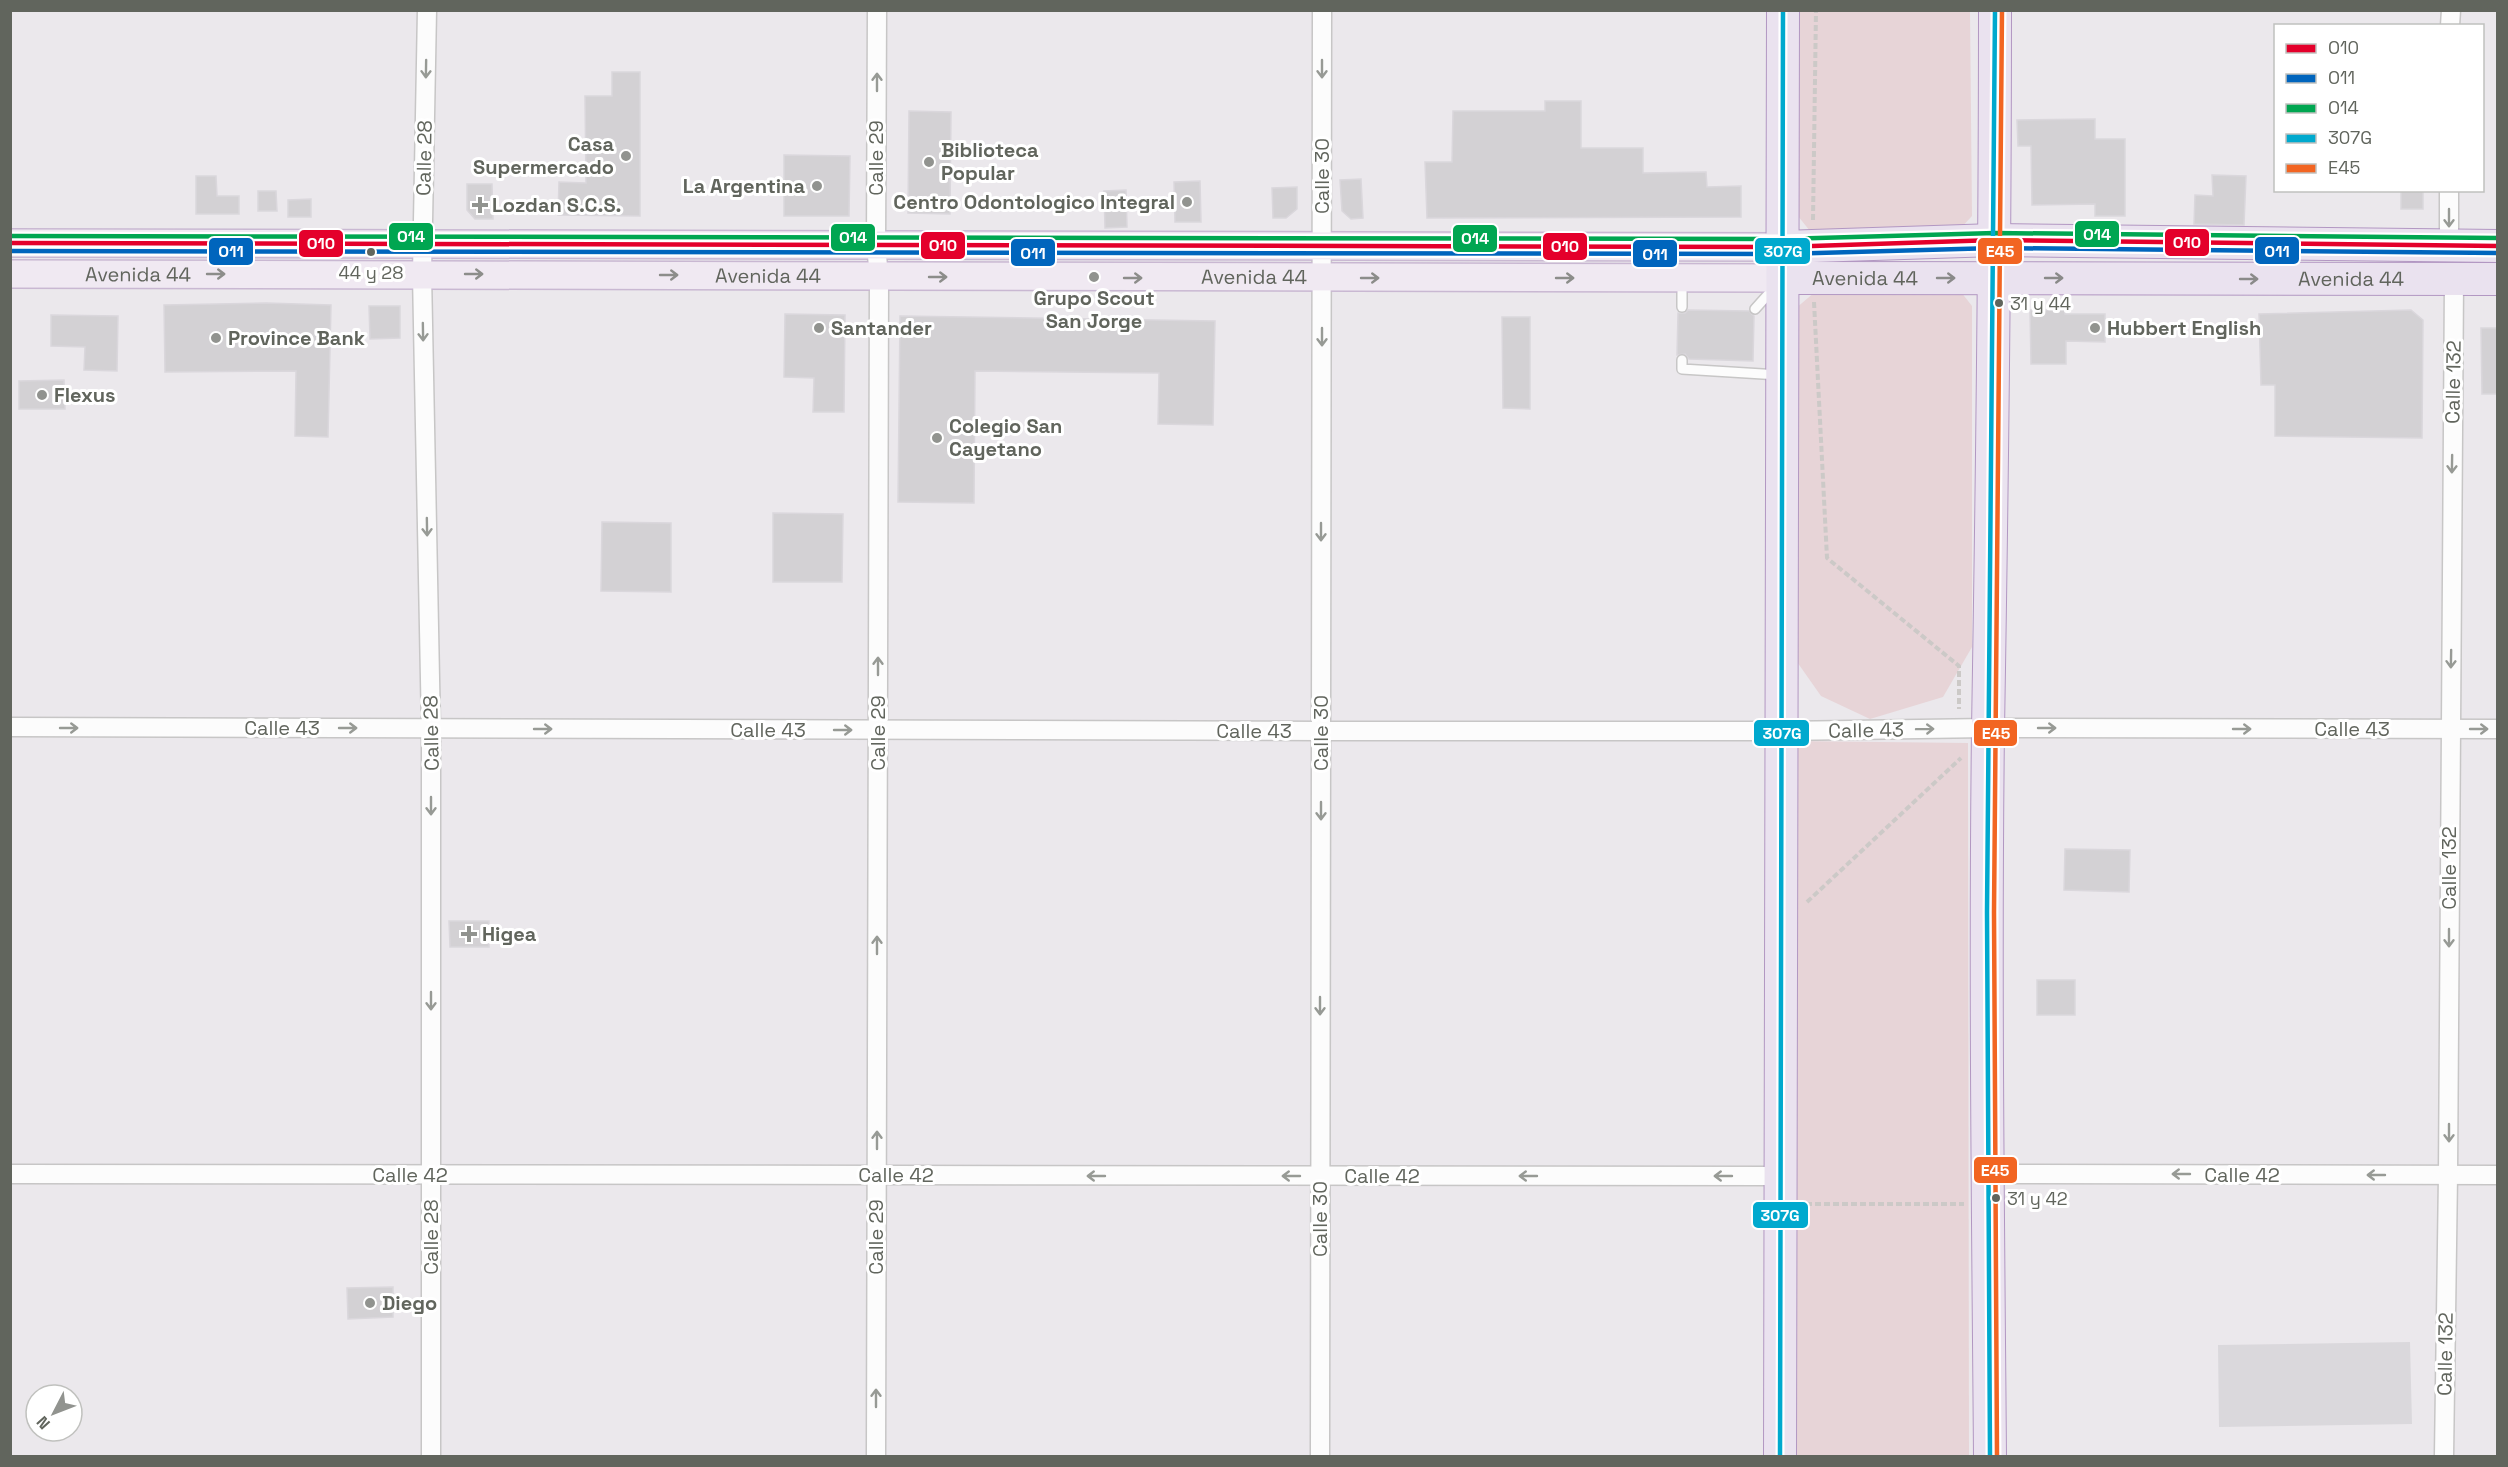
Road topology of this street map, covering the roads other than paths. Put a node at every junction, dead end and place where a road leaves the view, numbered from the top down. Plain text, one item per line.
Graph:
1 (427, 10) edge
2 (877, 10) edge
3 (1322, 10) edge
4 (1783, 10) edge
5 (1995, 10) edge
6 (2449, 192) edge
7 (1995, 240) junction
8 (10, 243) edge
9 (422, 244) junction
10 (876, 245) junction
11 (1322, 246) junction
12 (2449, 246) junction
13 (2498, 246) edge
14 (1782, 247) junction
15 (10, 274) edge
16 (422, 274) junction
17 (879, 277) junction
18 (1322, 278) junction
19 (1682, 278) junction
20 (1783, 278) junction
21 (1996, 278) junction
22 (2454, 279) junction
23 (2498, 279) edge
24 (1682, 307) dead end
25 (1755, 309) dead end
26 (1682, 360) dead end
27 (1735, 362) dead end
28 (1735, 373) junction
29 (1783, 375) junction
30 (10, 727) edge
31 (1988, 728) junction
32 (431, 729) junction
33 (2450, 729) junction
34 (2498, 729) edge
35 (878, 730) junction
36 (1321, 731) junction
37 (1782, 731) junction
38 (10, 1174) edge
39 (431, 1175) junction
40 (877, 1175) junction
41 (2448, 1175) junction
42 (2498, 1175) edge
43 (1320, 1176) junction
44 (1987, 1189) junction
45 (1781, 1190) junction
46 (431, 1456) edge
47 (876, 1456) edge
48 (1320, 1456) edge
49 (1780, 1456) edge
50 (1989, 1456) edge
51 (2444, 1456) edge

1 -> 9 street, Calle 28
10 -> 2 street, Calle 29
3 -> 11 street, Calle 30
4 - 14 highway
5 - 7 highway
6 -> 12 street
7 - 12 highway, Avenida 44
7 - 14 highway, Avenida 44
7 - 21 highway
8 - 9 main road, Avenida 44
9 - 10 main road, Avenida 44
9 - 16 street, Calle 28
10 - 11 main road, Avenida 44
10 - 17 street, Calle 29
11 - 14 main road, Avenida 44
11 - 18 street, Calle 30
12 - 13 highway, Avenida 44
14 - 20 highway
15 -> 16 main road, Avenida 44
16 -> 17 main road, Avenida 44
16 -> 32 street, Calle 28
17 -> 18 main road, Avenida 44
35 -> 17 street, Calle 29
18 -> 19 main road, Avenida 44
18 -> 36 street, Calle 30
19 - 20 main road, Avenida 44
19 - 24 lane
20 -> 21 highway, Avenida 44
20 - 25 lane
20 - 29 highway
21 -> 22 highway, Avenida 44
21 - 31 highway
22 - 23 highway, Avenida 44
22 -> 33 street, Calle 132
26 - 28 lane
27 - 28 lane
28 - 29 lane
29 - 37 highway
30 -> 32 street, Calle 43
31 -> 33 street, Calle 43
37 -> 31 street, Calle 43
31 - 44 highway
32 -> 35 street, Calle 43
32 -> 39 street, Calle 28
33 -> 34 street, Calle 43
33 -> 41 street, Calle 132
35 - 36 street, Calle 43
40 -> 35 street, Calle 29
36 - 37 street, Calle 43
36 -> 43 street, Calle 30
37 - 45 highway
38 - 39 street, Calle 42
39 - 40 street, Calle 42
39 - 46 street, Calle 28
43 -> 40 street, Calle 42
47 -> 40 street, Calle 29
41 - 42 street, Calle 42
41 -> 44 street, Calle 42
41 - 51 street, Calle 132
45 -> 43 street, Calle 42
43 - 48 street, Calle 30
44 - 50 highway
45 - 49 highway

